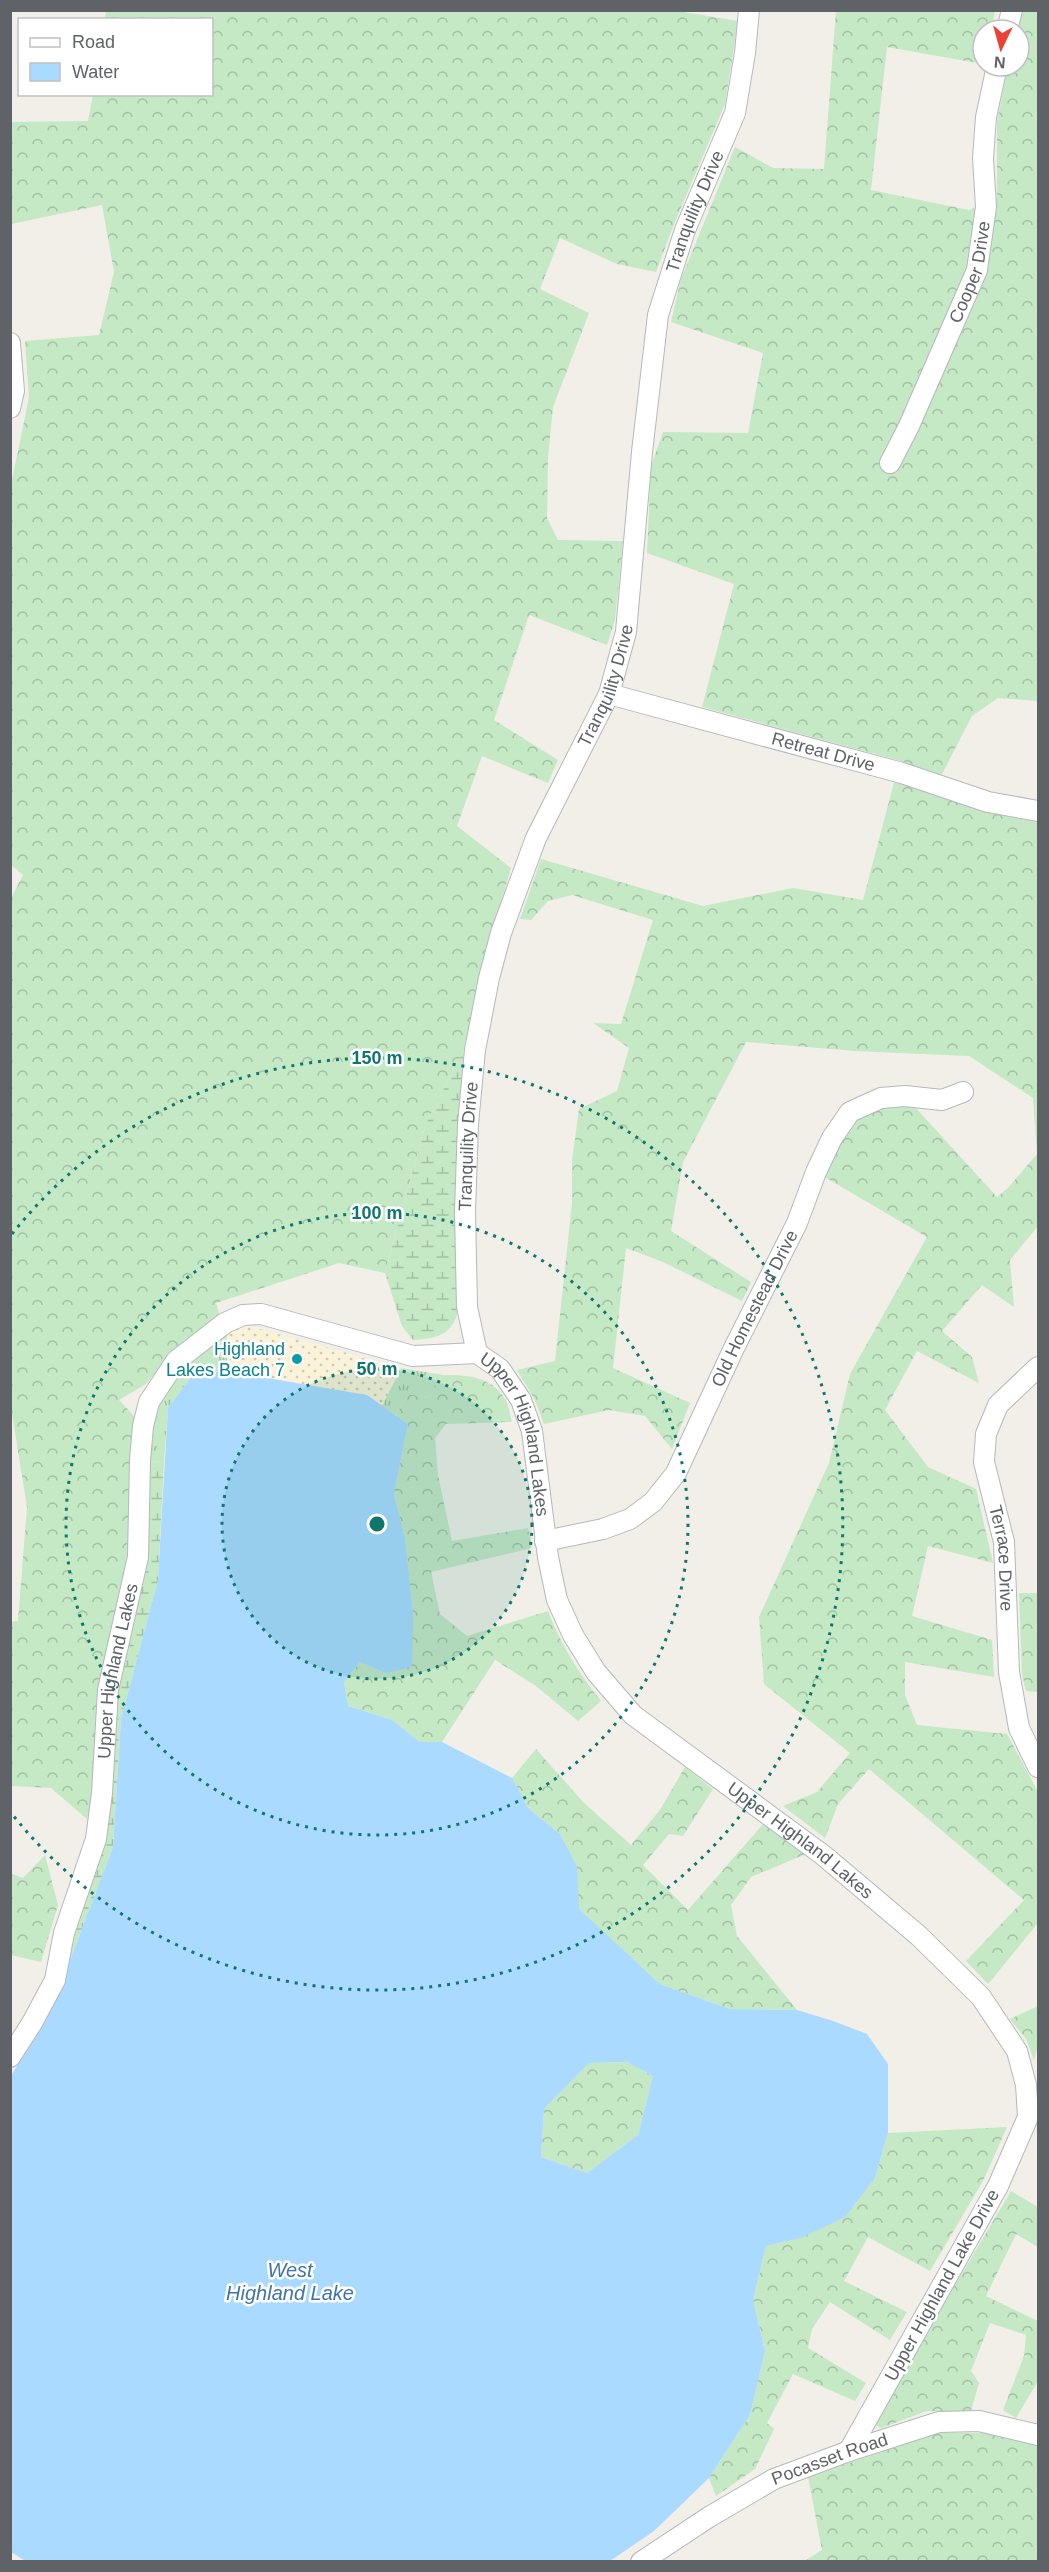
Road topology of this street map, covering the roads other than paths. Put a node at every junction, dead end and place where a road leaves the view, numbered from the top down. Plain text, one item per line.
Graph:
1 (749, 10) edge
2 (994, 78) edge
3 (10, 343) edge
4 (10, 408) edge
5 (890, 463) dead end
6 (609, 694) junction
7 (1038, 811) edge
8 (963, 1092) dead end
9 (477, 1353) junction
10 (1038, 1367) edge
11 (545, 1541) junction
12 (1038, 1767) edge
13 (10, 2057) edge
14 (1033, 2116) edge
15 (1038, 2435) edge
16 (849, 2451) junction
17 (640, 2562) edge

1 - 6 street, Tranquility Drive
2 - 5 street, Cooper Drive
3 - 4 street
6 - 7 street, Retreat Drive
6 - 9 street, Tranquility Drive
8 - 11 street, Old Homestead Drive
9 - 11 street, Upper Highland Lakes
9 - 13 street, Upper Highland Lakes
10 - 12 street, Terrace Drive
11 - 14 street, Upper Highland Lakes
14 - 16 street, Upper Highland Lake Drive
15 - 16 street, Pocasset Road
16 - 17 street, Pocasset Road

